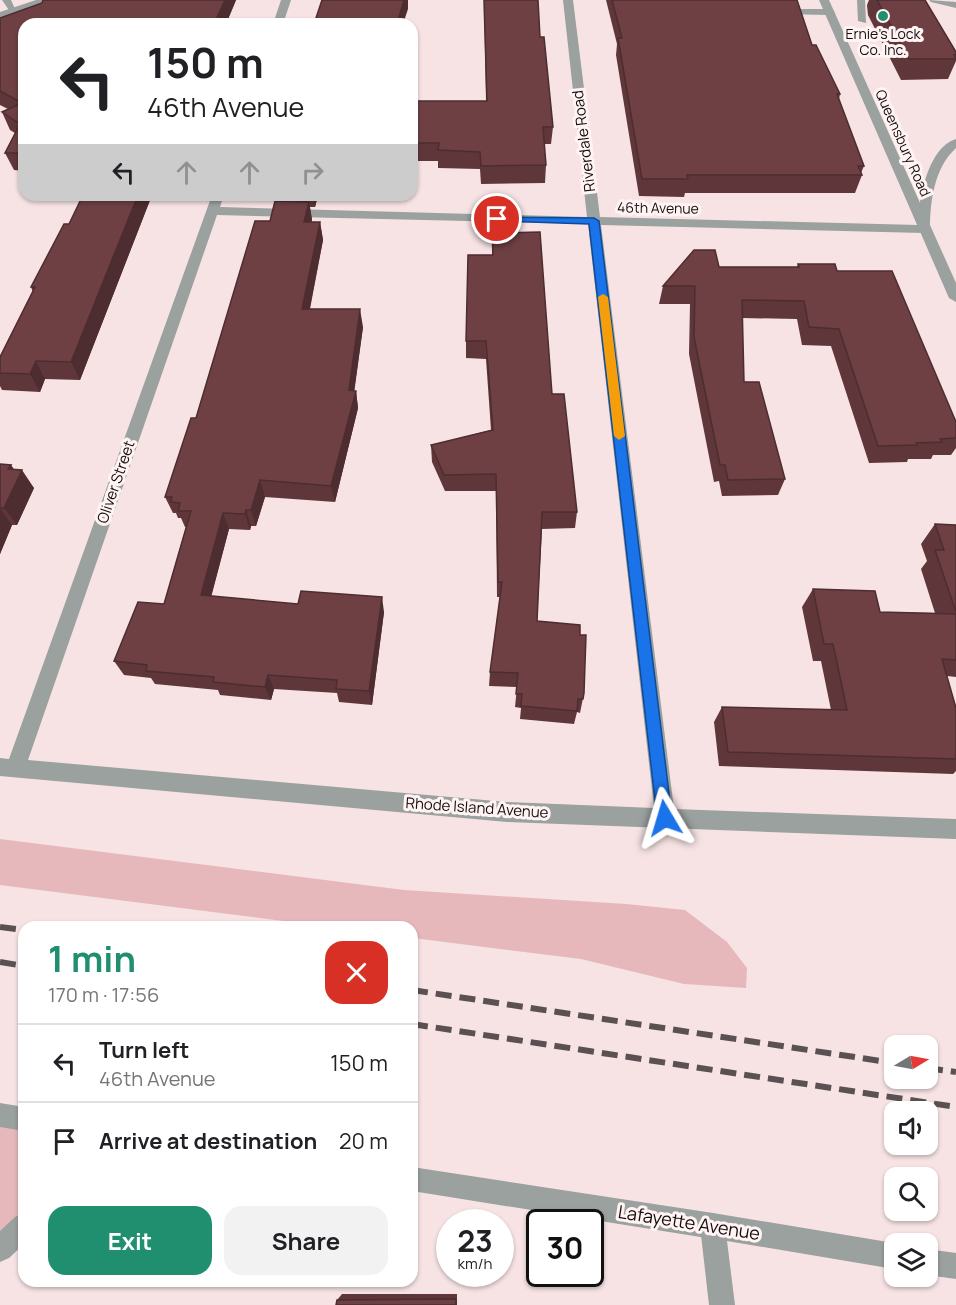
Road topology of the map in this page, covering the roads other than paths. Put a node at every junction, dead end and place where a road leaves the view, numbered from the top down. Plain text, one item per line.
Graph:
1 (6, 0) edge
2 (46, 0) edge
3 (286, 0) edge
4 (568, 0) edge
5 (824, 0) edge
6 (861, 0) edge
7 (934, 0) edge
8 (951, 3) edge
9 (14, 11) junction
10 (772, 12) edge
11 (830, 12) junction
12 (0, 15) edge
13 (280, 18) edge
14 (863, 21) dead end
15 (956, 142) edge
16 (216, 201) edge
17 (212, 212) junction
18 (594, 221) junction
19 (924, 229) junction
20 (956, 298) edge
21 (8, 768) edge
22 (665, 818) junction
23 (956, 829) edge
24 (0, 1115) edge
25 (18, 1118) edge
26 (418, 1180) edge
27 (713, 1226) junction
28 (18, 1232) edge
29 (0, 1249) edge
30 (884, 1254) edge
31 (938, 1264) edge
32 (956, 1266) edge
33 (722, 1305) edge

1 - 9 lane
2 - 9 street
3 - 13 street
4 - 18 street, Riverdale Road
5 - 11 street, Queensbury Road
6 - 14 lane
7 - 8 street
9 - 12 street
10 - 11 lane
11 - 19 street, Queensbury Road
15 - 19 street
16 - 17 street, Oliver Street
17 - 18 street, 46th Avenue
17 - 21 street, Oliver Street
18 - 19 street, 46th Avenue
18 - 22 street, Riverdale Road
19 - 20 street, Queensbury Road
21 - 22 street, Rhode Island Avenue
22 - 23 street, Rhode Island Avenue
24 - 25 street
26 - 27 street, Lafayette Avenue
27 - 30 street, Lafayette Avenue
27 - 33 street
28 - 29 street
31 - 32 street

